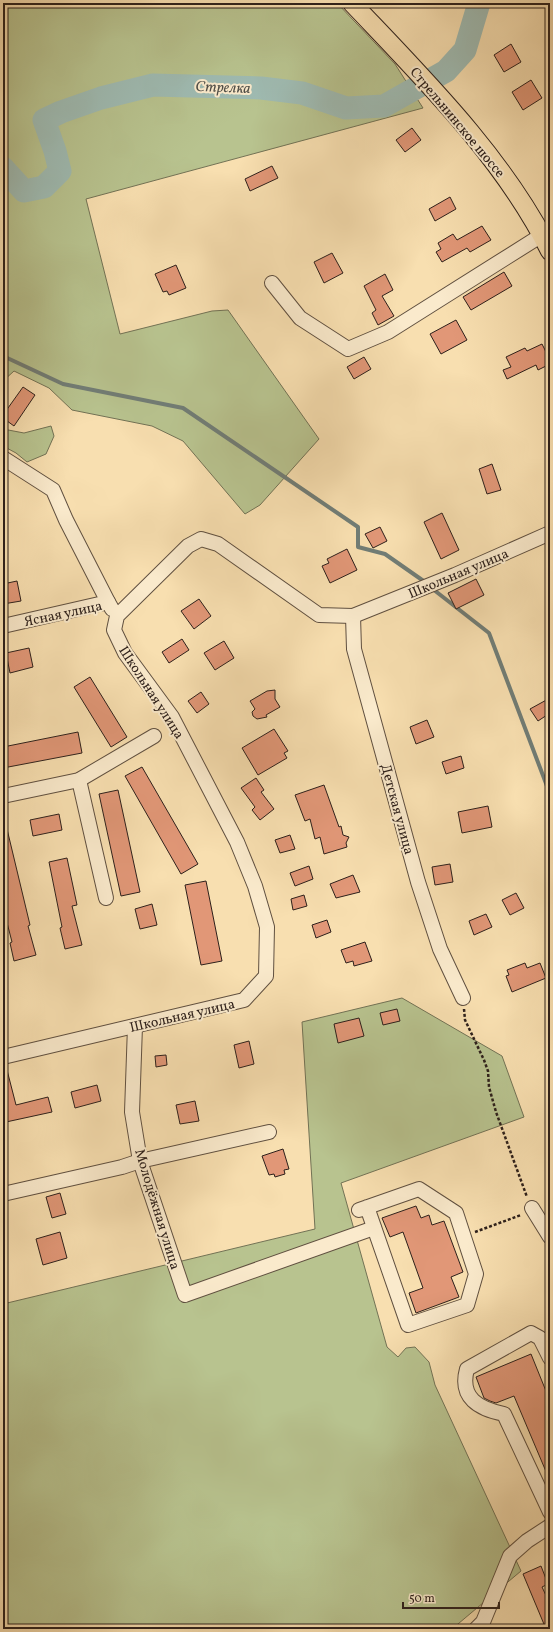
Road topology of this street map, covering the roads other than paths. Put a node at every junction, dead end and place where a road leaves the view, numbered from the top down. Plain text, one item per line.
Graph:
1 (352, 3) edge
2 (542, 235) junction
3 (550, 251) edge
4 (272, 283) dead end
5 (3, 458) edge
6 (550, 533) edge
7 (108, 602) junction
8 (117, 616) junction
9 (353, 616) junction
10 (3, 626) edge
11 (154, 736) dead end
12 (79, 780) junction
13 (3, 796) edge
14 (106, 898) dead end
15 (463, 998) road end
16 (135, 1026) junction
17 (3, 1057) edge
18 (269, 1132) dead end
19 (140, 1161) junction
20 (3, 1194) edge
21 (532, 1210) road end
22 (374, 1228) junction
23 (550, 1237) edge
24 (550, 1358) edge
25 (550, 1512) edge
26 (550, 1526) edge
27 (476, 1629) edge

1 - 2 main road, Стрельнинское шоссе
2 - 3 main road, Стрельнинское шоссе
2 - 4 street
5 - 7 street
6 - 9 street, Школьная улица
7 - 8 street, Ясная улица
7 - 10 street, Ясная улица
8 - 9 street, Школьная улица
8 - 16 street, Школьная улица
9 - 15 street, Детская улица
11 - 12 street
12 - 13 street
12 - 14 street
16 - 17 street, Школьная улица
16 - 19 street, Молодёжная улица
18 - 19 street
19 - 20 street
19 - 22 street, Молодёжная улица
21 - 23 street
22 - 22 street
24 - 25 street
26 - 27 street

